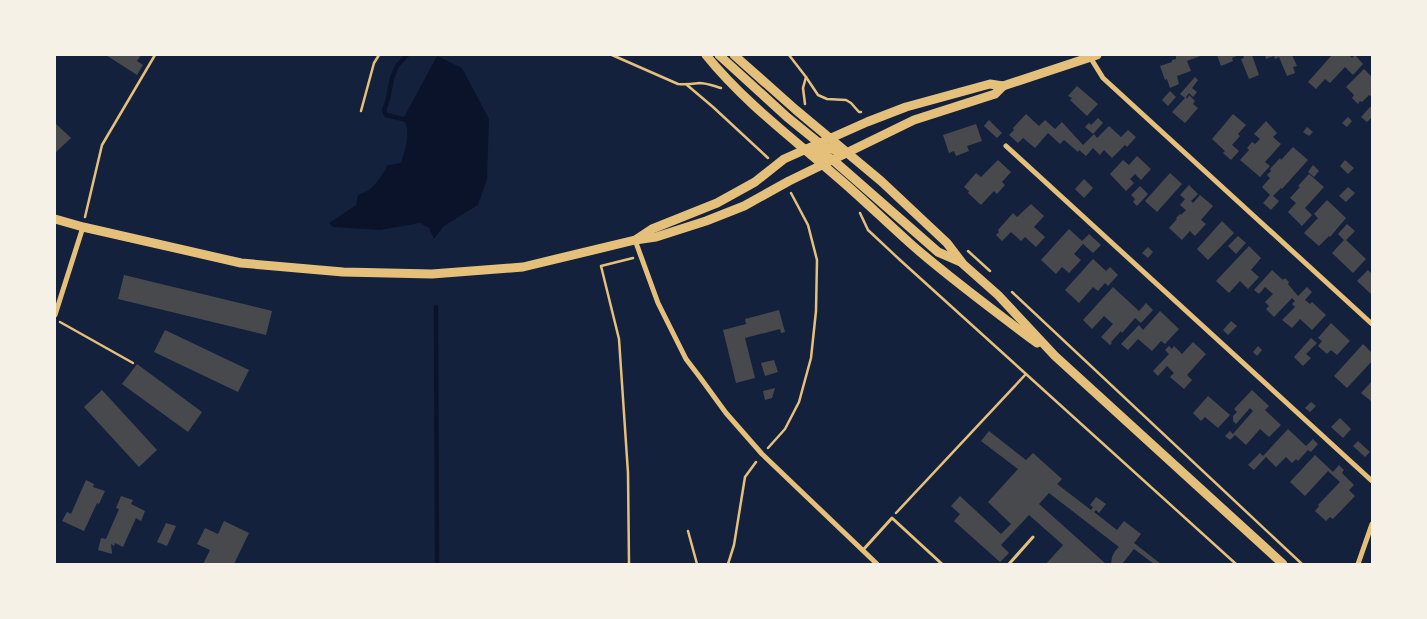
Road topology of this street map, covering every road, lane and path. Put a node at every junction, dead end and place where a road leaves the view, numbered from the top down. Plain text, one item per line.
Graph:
1 (155, 55) edge
2 (378, 55) edge
3 (612, 55) edge
4 (706, 55) edge
5 (719, 55) edge
6 (734, 55) edge
7 (788, 55) edge
8 (1094, 56) edge
9 (806, 77) junction
10 (1003, 86) junction
11 (805, 106) dead end
12 (869, 109) dead end
13 (361, 110) dead end
14 (830, 138) junction
15 (819, 143) junction
16 (1006, 146) dead end
17 (805, 149) junction
18 (847, 153) junction
19 (833, 160) junction
20 (823, 164) junction
21 (776, 166) junction
22 (786, 183) junction
23 (856, 206) dead end
24 (55, 220) edge
25 (83, 227) junction
26 (635, 240) junction
27 (962, 245) dead end
28 (641, 256) junction
29 (963, 264) junction
30 (991, 272) dead end
31 (1006, 286) dead end
32 (55, 315) edge
33 (55, 320) edge
34 (1372, 324) edge
35 (1055, 356) junction
36 (133, 363) dead end
37 (1026, 374) junction
38 (762, 454) junction
39 (1372, 481) edge
40 (892, 518) junction
41 (1372, 524) edge
42 (688, 531) dead end
43 (1033, 537) dead end
44 (862, 550) junction
45 (629, 564) edge
46 (697, 564) edge
47 (728, 564) edge
48 (877, 564) edge
49 (942, 564) edge
50 (1009, 564) edge
51 (1236, 564) edge
52 (1283, 564) edge
53 (1302, 564) edge
54 (1358, 564) edge

1 - 25 path
2 - 13 path
3 - 21 path
4 - 17 street
5 - 15 street
6 - 14 street
7 - 9 path
8 - 10 street
8 - 34 street
9 - 11 path
9 - 12 path
10 - 14 street
10 - 18 street
14 - 15 street
14 - 18 street
15 - 17 street
15 - 18 street
16 - 39 street
17 - 19 street
17 - 20 street
17 - 21 street
18 - 19 street
18 - 29 street
19 - 20 street
19 - 29 street
20 - 22 street
20 - 35 street
21 - 26 street
22 - 26 street
22 - 38 path
23 - 37 path
24 - 25 street
25 - 26 street
25 - 32 street
26 - 28 street
27 - 30 path
28 - 38 street
28 - 45 path
29 - 35 street
31 - 53 path
33 - 36 path
35 - 52 street
37 - 40 path
37 - 51 path
38 - 44 street
38 - 47 path
40 - 44 lane
40 - 49 lane
41 - 54 street
42 - 46 path
43 - 50 lane
44 - 48 street

